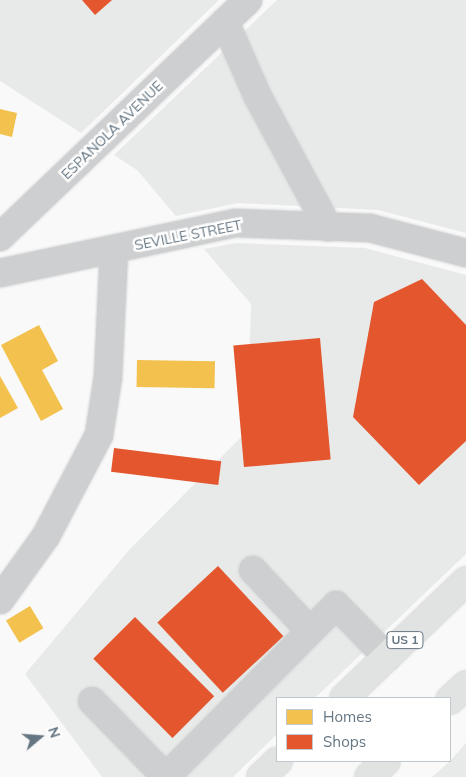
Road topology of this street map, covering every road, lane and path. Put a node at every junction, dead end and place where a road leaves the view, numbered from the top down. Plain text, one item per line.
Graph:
1 (248, 0) edge
2 (225, 22) junction
3 (5, 222) edge
4 (328, 227) junction
5 (114, 249) junction
6 (466, 254) edge
7 (0, 273) edge
8 (254, 570) dead end
9 (466, 581) edge
10 (0, 600) edge
11 (310, 631) junction
12 (387, 657) junction
13 (466, 685) edge
14 (345, 697) edge
15 (451, 699) edge
16 (92, 701) dead end
17 (277, 762) edge
18 (385, 762) edge
19 (165, 777) edge
20 (262, 777) edge
21 (369, 777) edge

1 - 2 street, ESPANOLA AVENUE
2 - 3 street, ESPANOLA AVENUE
2 - 4 street
4 - 5 street, SEVILLE STREET
4 - 6 street, SEVILLE STREET
5 - 7 street, SEVILLE STREET
5 - 10 street
8 - 11 street
9 - 12 main road, US 1
11 - 12 street
11 - 19 street
12 - 14 main road, US 1
13 - 15 main road
16 - 19 street
17 - 20 main road
18 - 21 main road

